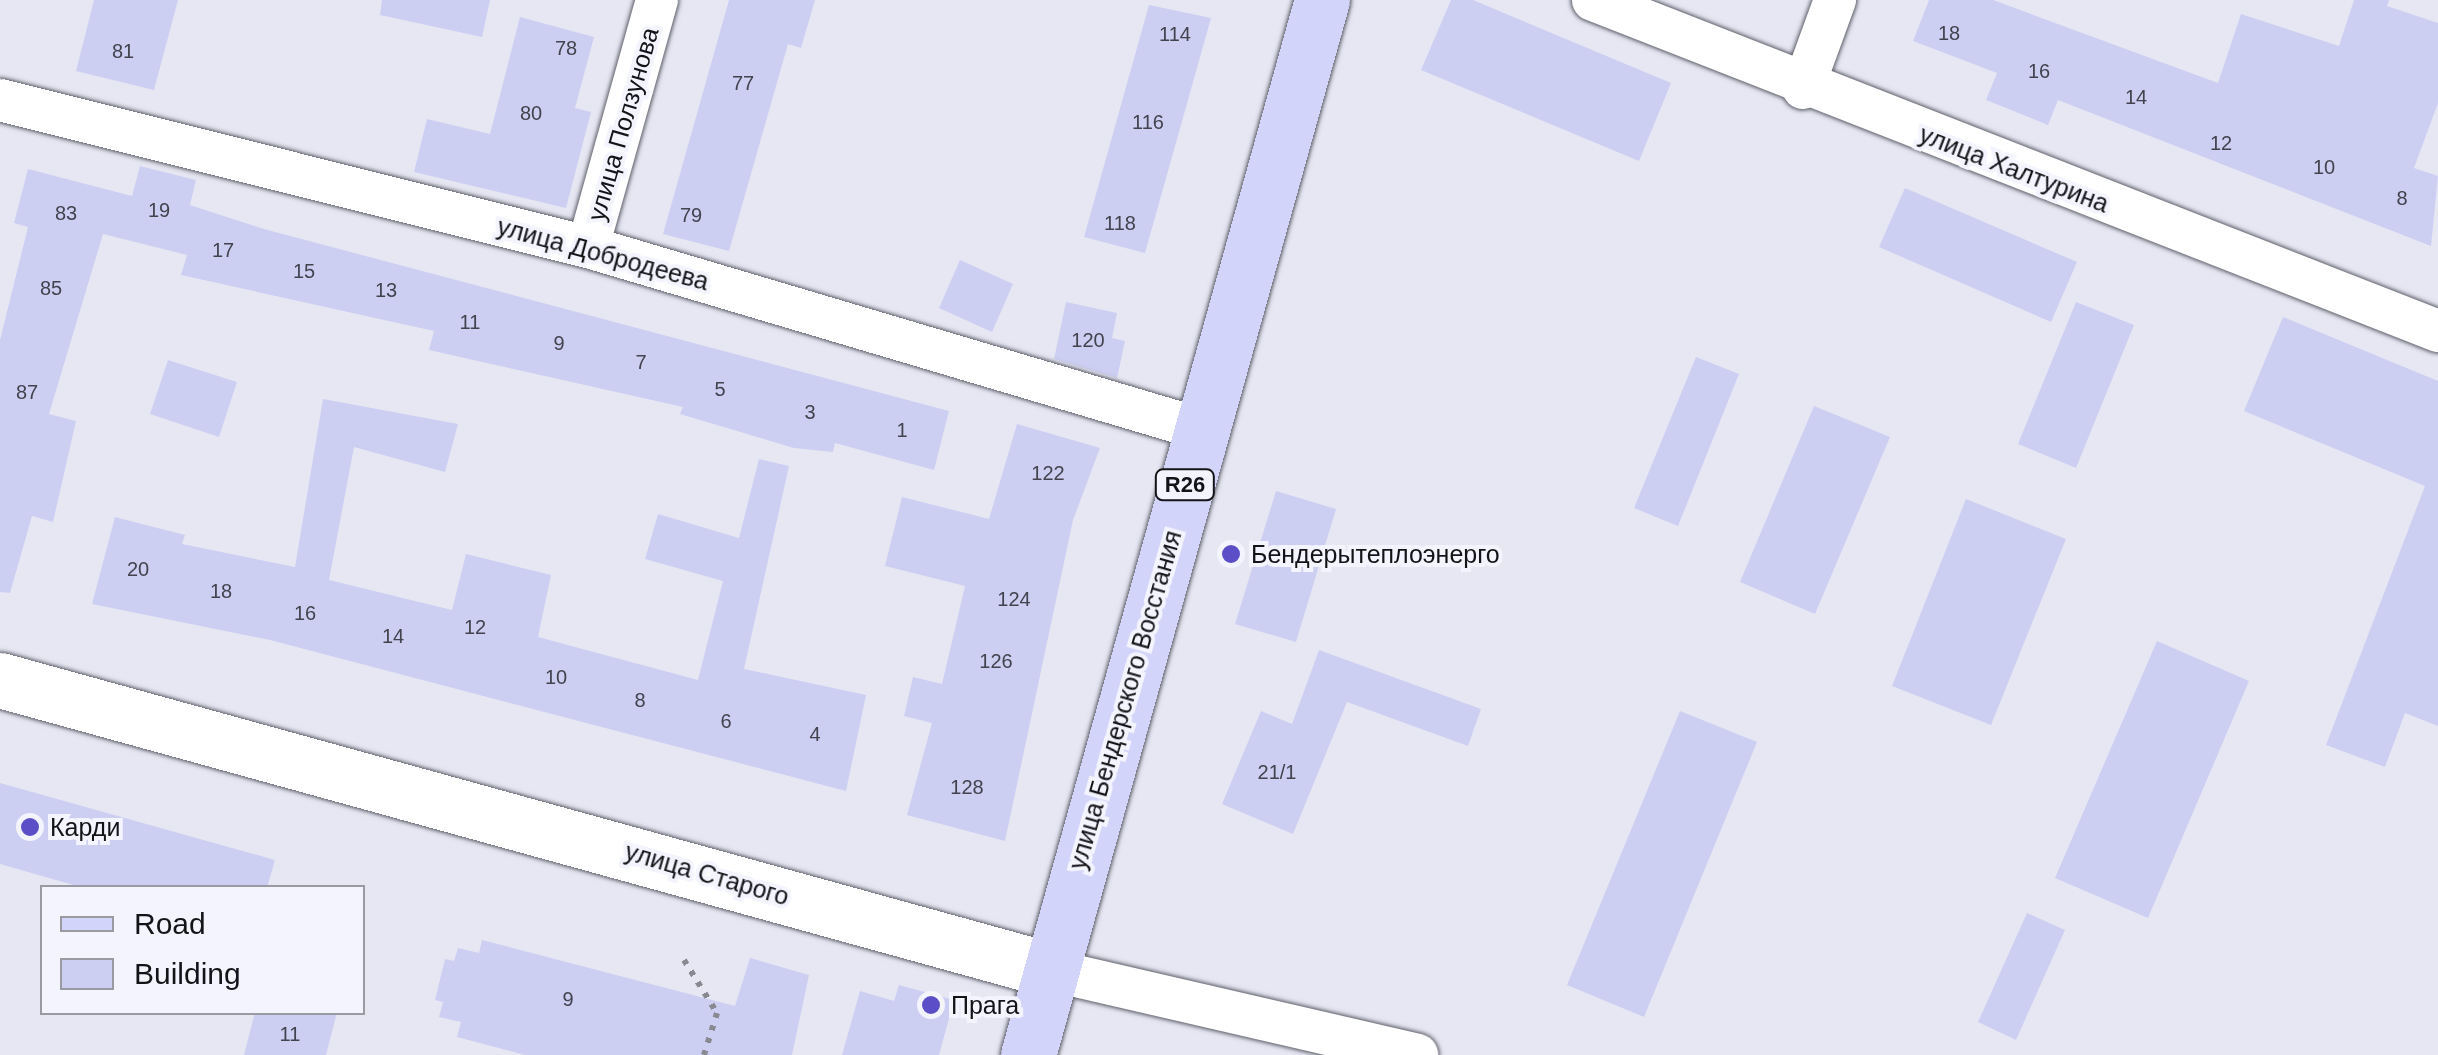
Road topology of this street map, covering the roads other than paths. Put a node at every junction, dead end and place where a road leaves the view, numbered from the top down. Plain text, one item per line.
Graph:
1 (657, 0) edge
2 (1322, 0) edge
3 (1593, 0) edge
4 (1835, 0) edge
5 (1803, 88) junction
6 (0, 100) edge
7 (588, 248) junction
8 (2438, 331) edge
9 (1201, 429) junction
10 (0, 680) edge
11 (1050, 970) junction
12 (1028, 1055) edge
13 (1417, 1055) edge

1 - 7 street, улица Ползунова
2 - 9 main road, улица Бендерского Восстания / R26
3 - 5 street, улица Халтурина
4 - 5 street
5 - 8 street, улица Халтурина
6 - 7 street, улица Добродеева
7 - 9 street, улица Добродеева
9 - 11 main road, улица Бендерского Восстания / R26
10 - 11 street, улица Старого
11 - 12 main road, улица Бендерского Восстания / R26
11 - 13 street, улица Старого

